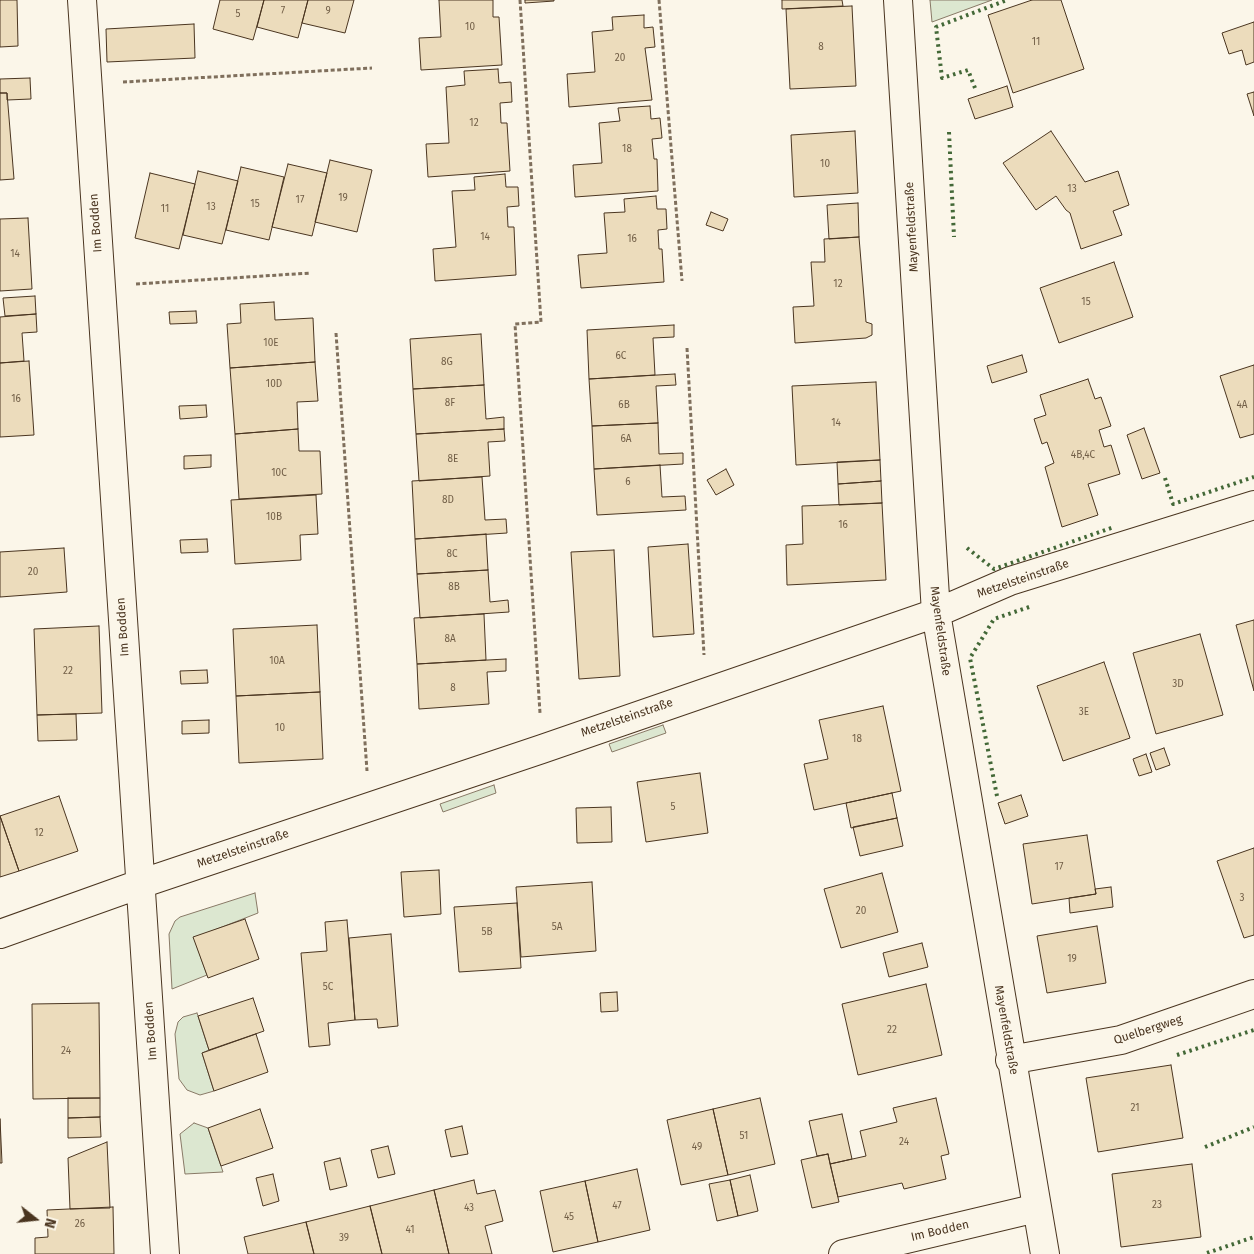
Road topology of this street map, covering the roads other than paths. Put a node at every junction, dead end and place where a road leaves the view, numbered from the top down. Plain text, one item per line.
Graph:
1 (82, 0) edge
2 (898, 0) edge
3 (1254, 505) edge
4 (936, 613) junction
5 (140, 884) junction
6 (0, 934) edge
7 (1254, 994) edge
8 (1010, 1060) junction
9 (1037, 1208) junction
10 (165, 1254) edge
11 (843, 1254) edge
12 (1045, 1254) edge

1 - 5 street, Im Bodden
2 - 4 street, Mayenfeldstraße
3 - 4 street, Metzelsteinstraße
4 - 5 street, Metzelsteinstraße
4 - 8 street, Mayenfeldstraße
5 - 6 street, Metzelsteinstraße
5 - 10 street, Im Bodden
7 - 8 street, Quelbergweg
8 - 9 street, Mayenfeldstraße
9 - 11 street, Im Bodden
9 - 12 street, Mayenfeldstraße

